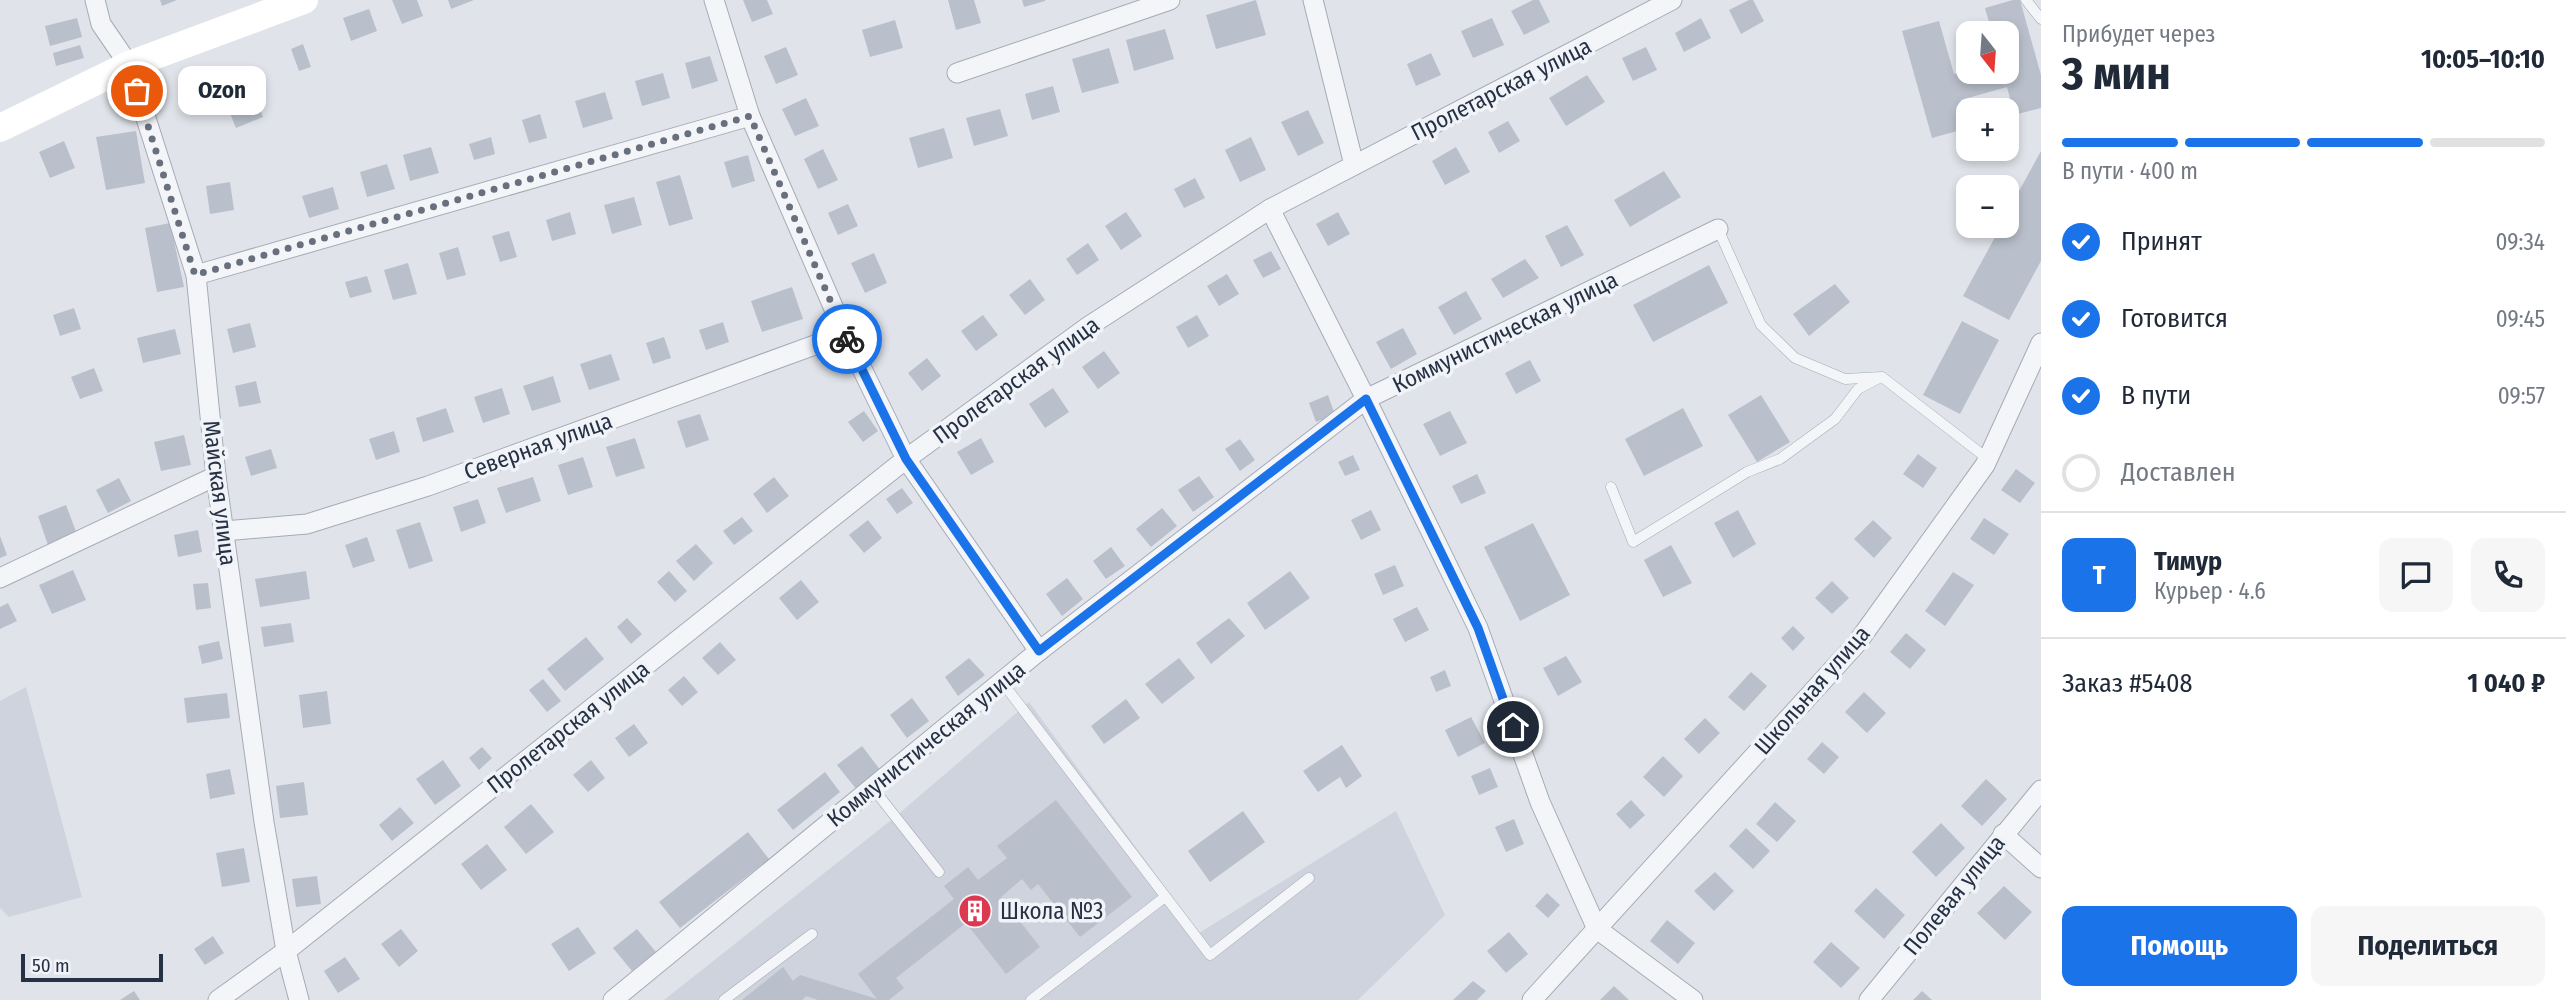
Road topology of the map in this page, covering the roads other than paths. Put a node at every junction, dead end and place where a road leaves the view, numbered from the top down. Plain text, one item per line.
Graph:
1 (95, 0) edge
2 (304, 0) edge
3 (713, 0) edge
4 (1170, 0) edge
5 (1313, 0) edge
6 (1672, 0) edge
7 (2026, 0) edge
8 (2041, 19) edge
9 (128, 65) junction
10 (957, 73) dead end
11 (750, 116) junction
12 (0, 128) edge
13 (1354, 165) junction
14 (1270, 209) junction
15 (1718, 229) joint
16 (195, 275) junction
17 (845, 334) junction
18 (2041, 343) edge
19 (1882, 377) junction
20 (1366, 399) junction
21 (906, 459) junction
22 (1988, 459) junction
23 (216, 475) junction
24 (1611, 487) dead end
25 (224, 531) junction
26 (0, 578) edge
27 (1039, 651) junction
28 (1002, 682) junction
29 (872, 787) junction
30 (2041, 790) edge
31 (2003, 834) junction
32 (2041, 868) edge
33 (939, 872) dead end
34 (1309, 878) dead end
35 (1165, 897) junction
36 (1598, 929) junction
37 (812, 934) dead end
38 (286, 951) junction
39 (218, 1000) edge
40 (299, 1000) edge
41 (613, 1000) edge
42 (724, 1000) edge
43 (1031, 1000) edge
44 (1532, 1000) edge
45 (1693, 1000) edge
46 (1869, 1000) edge

1 - 9 street, Майская улица
2 - 9 main road
3 - 11 street
4 - 10 street
5 - 13 street
6 - 13 street, Пролетарская улица
7 - 8 lane
9 - 12 main road
9 - 16 street, Майская улица
11 - 16 street
11 - 17 street
13 - 14 street, Пролетарская улица
14 - 20 street
14 - 21 street, Пролетарская улица
15 - 19 lane
15 - 20 street, Коммунистическая улица
16 - 23 street, Майская улица
17 - 21 street
17 - 25 street, Северная улица
18 - 22 street, Школьная улица
19 - 22 lane
19 - 24 lane
20 - 27 street, Коммунистическая улица
20 - 36 street
21 - 27 street
21 - 38 street, Пролетарская улица
22 - 36 street, Школьная улица
23 - 25 street, Майская улица
23 - 26 street
25 - 38 street, Майская улица
27 - 28 street, Коммунистическая улица
28 - 29 street, Коммунистическая улица
28 - 35 lane
29 - 33 lane
29 - 41 street, Коммунистическая улица
30 - 31 street, Полевая улица
31 - 32 street
31 - 46 street, Полевая улица
34 - 35 lane
35 - 43 lane
36 - 44 street, Школьная улица
36 - 45 street
37 - 42 lane
38 - 39 street, Пролетарская улица
38 - 40 street, Майская улица

